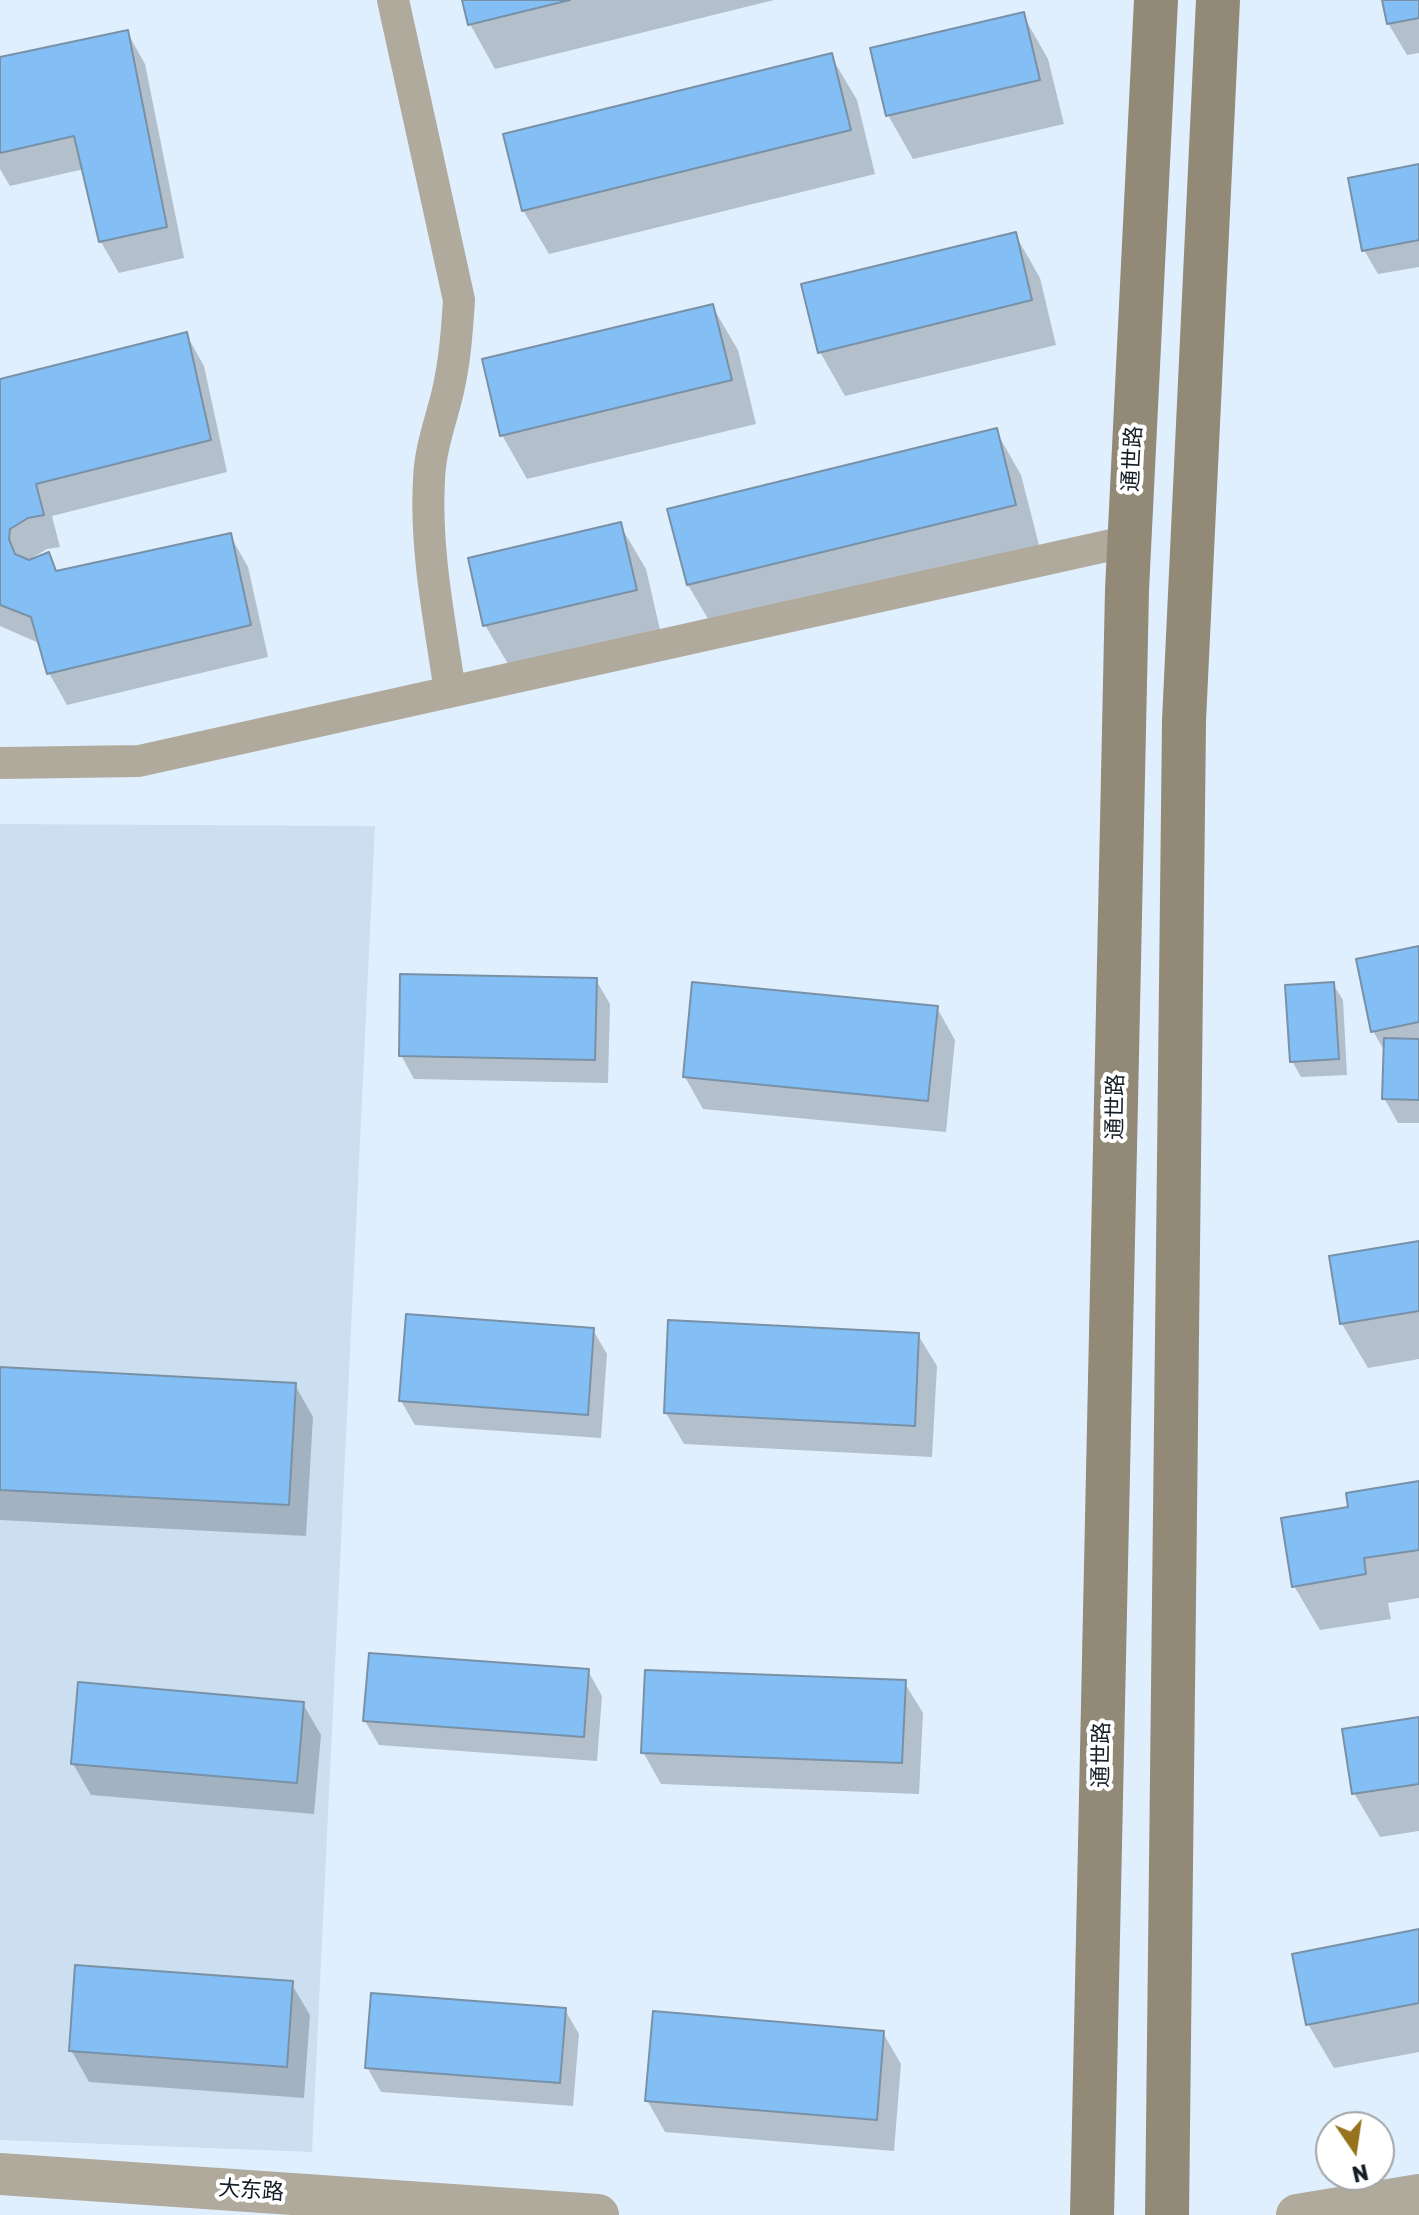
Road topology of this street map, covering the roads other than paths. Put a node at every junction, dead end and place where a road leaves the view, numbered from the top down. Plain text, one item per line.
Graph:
1 (393, 0) edge
2 (1156, 0) edge
3 (1218, 0) edge
4 (1129, 541) junction
5 (450, 692) junction
6 (0, 763) edge
7 (0, 2174) edge
8 (1419, 2195) edge
9 (598, 2215) edge
10 (1092, 2215) edge
11 (1167, 2215) edge
12 (1297, 2215) edge

1 - 5 street
2 - 4 main road, 通世路
3 - 11 main road
4 - 5 street
4 - 10 main road, 通世路
5 - 6 street
7 - 9 street, 大东路
8 - 12 street

